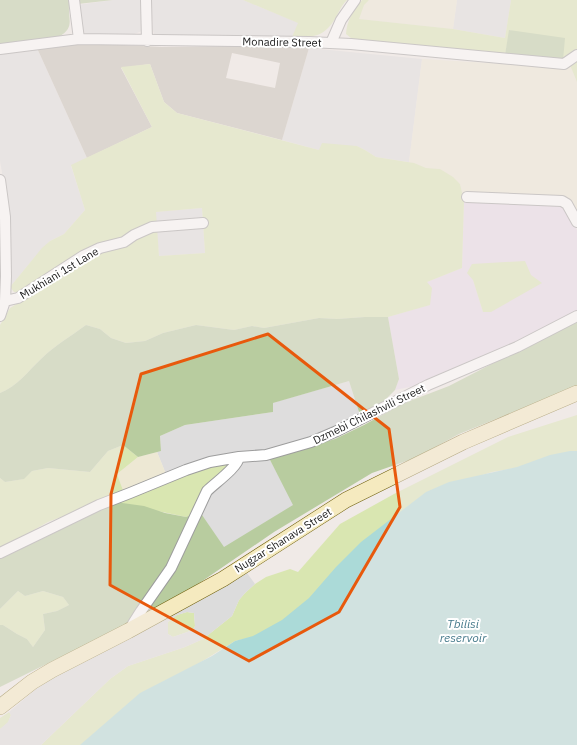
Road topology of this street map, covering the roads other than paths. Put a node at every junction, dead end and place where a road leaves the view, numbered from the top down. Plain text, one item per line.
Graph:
1 (74, 0) edge
2 (146, 0) edge
3 (355, 0) edge
4 (79, 39) junction
5 (147, 41) junction
6 (331, 43) junction
7 (0, 49) edge
8 (577, 56) edge
9 (0, 180) edge
10 (467, 197) dead end
11 (577, 222) edge
12 (203, 223) dead end
13 (5, 302) junction
14 (0, 316) edge
15 (577, 316) edge
16 (577, 393) edge
17 (239, 457) junction
18 (0, 553) edge
19 (128, 631) junction
20 (32, 682) junction
21 (0, 697) edge
22 (0, 707) edge

1 - 4 street
2 - 5 street
3 - 6 street
4 - 5 street, Monadire Street
4 - 7 street, Monadire Street
5 - 6 street, Monadire Street
6 - 8 street, Monadire Street
9 - 13 street
10 - 11 street
12 - 13 street, Mukhiani 1st Lane
13 - 14 street
15 - 17 street, Dzmebi Chilashvili Street
16 - 19 main road, Nugzar Shanava Street
17 - 18 street, Dzmebi Chilashvili Street
17 - 19 street
19 - 20 main road, Nugzar Shanava Street
20 - 21 main road
20 - 22 main road, Nugzar Shanava Street

